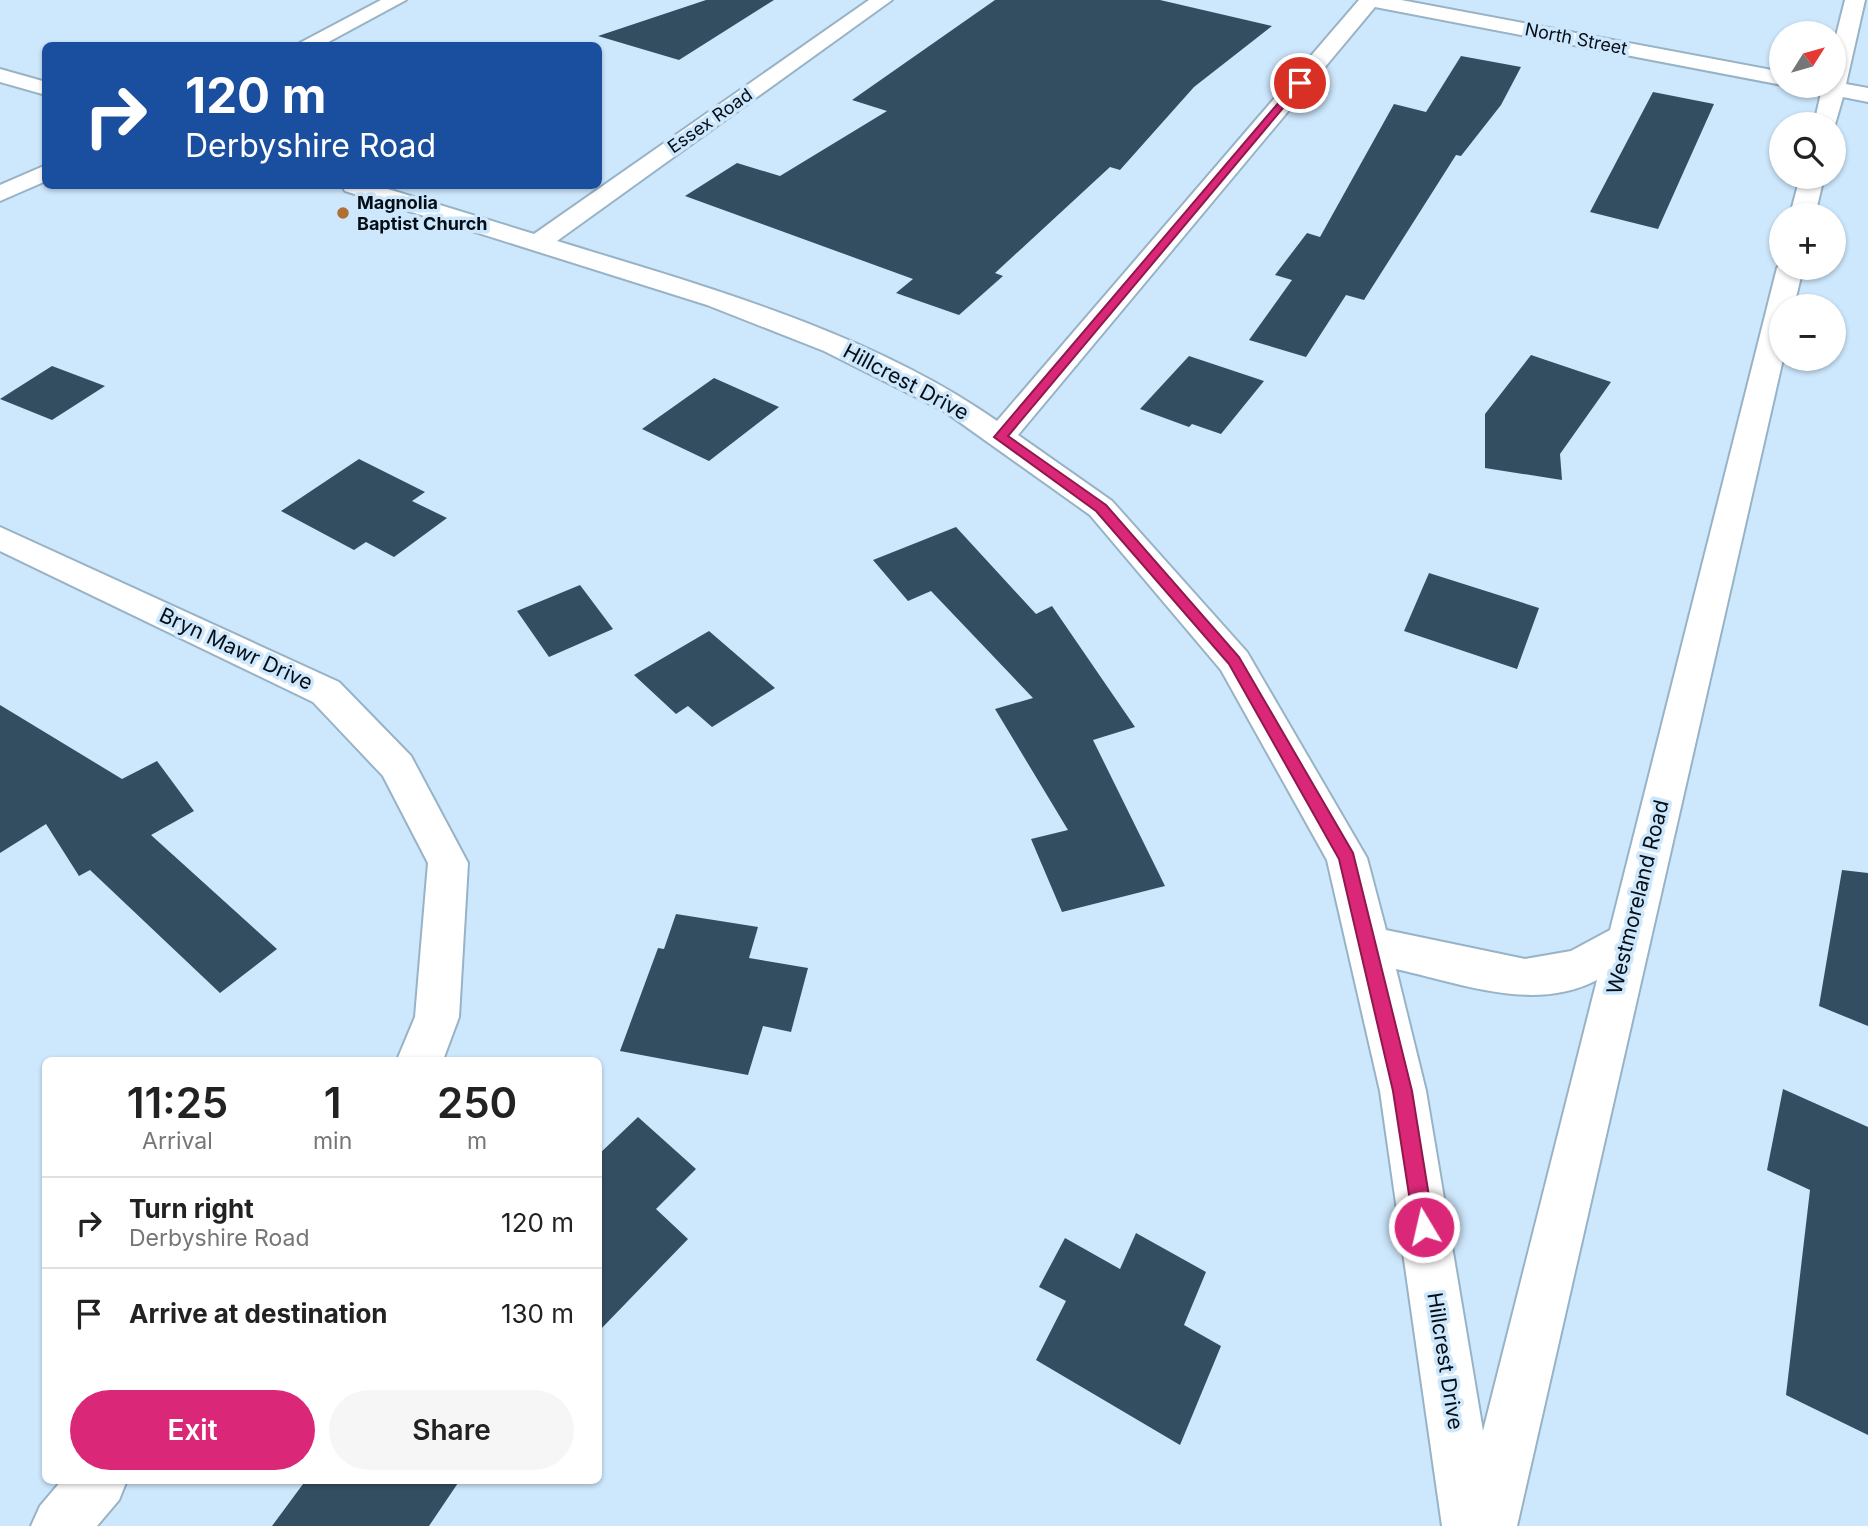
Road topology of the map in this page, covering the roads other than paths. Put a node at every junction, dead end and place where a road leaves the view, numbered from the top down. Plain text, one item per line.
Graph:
1 (396, 0) edge
2 (882, 0) edge
3 (1370, 0) edge
4 (1855, 0) edge
5 (1846, 27) edge
6 (312, 42) edge
7 (0, 75) edge
8 (1769, 77) edge
9 (42, 88) edge
10 (1846, 91) edge
11 (1868, 96) edge
12 (42, 174) edge
13 (364, 189) edge
14 (0, 194) edge
15 (537, 243) junction
16 (1787, 280) edge
17 (1000, 437) junction
18 (0, 538) edge
19 (1626, 942) junction
20 (1367, 945) junction
21 (421, 1057) edge
22 (96, 1484) edge
23 (60, 1526) edge
24 (1471, 1526) edge
25 (1488, 1526) edge

1 - 6 street
2 - 15 street, Essex Road
3 - 8 street, North Street
3 - 17 street
4 - 5 street
7 - 9 street
10 - 11 street
12 - 14 street
13 - 15 street, Hillcrest Drive
15 - 17 street, Hillcrest Drive
16 - 19 street, Westmoreland Road
17 - 20 street, Hillcrest Drive
18 - 21 street, Bryn Mawr Drive
19 - 20 street
19 - 25 street, Westmoreland Road
20 - 24 street, Hillcrest Drive
22 - 23 street

